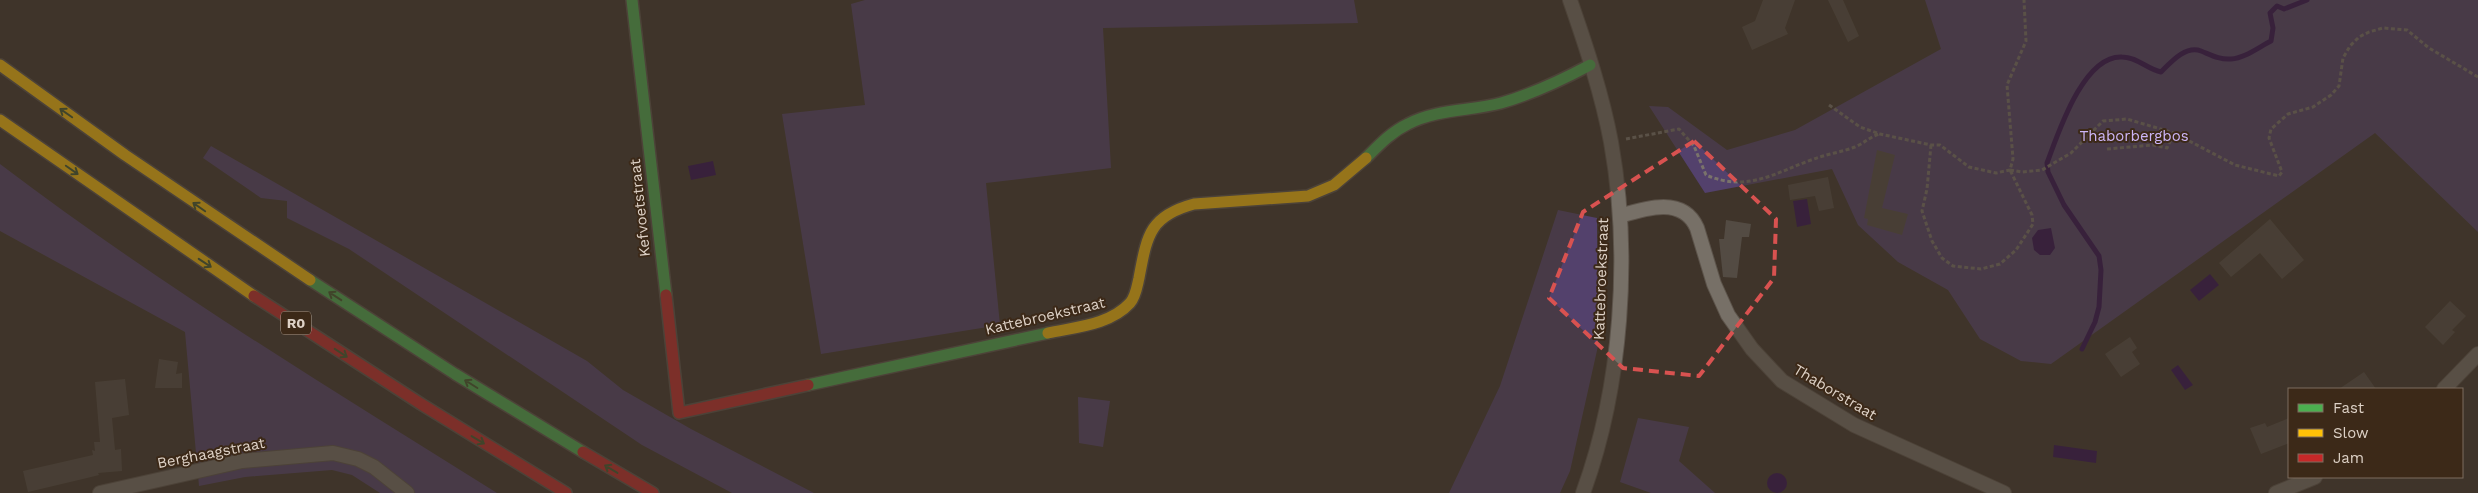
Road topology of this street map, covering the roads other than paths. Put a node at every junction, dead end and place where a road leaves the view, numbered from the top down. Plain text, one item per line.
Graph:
1 (632, 0) edge
2 (1570, 0) edge
3 (0, 65) edge
4 (1590, 65) junction
5 (0, 120) edge
6 (1620, 216) junction
7 (2478, 354) edge
8 (2445, 388) edge
9 (679, 412) joint
10 (2313, 478) edge
11 (100, 493) edge
12 (408, 493) edge
13 (566, 493) edge
14 (653, 493) edge
15 (1583, 493) edge
16 (2004, 493) edge
17 (2276, 493) edge

1 - 9 main road, Kefvoetstraat
2 - 4 street, Kattebroekstraat
14 -> 3 main road
4 - 6 street, Kattebroekstraat
4 - 9 main road, Kattebroekstraat
5 -> 13 main road, R0
6 - 15 street, Kattebroekstraat
6 - 16 street, Thaborstraat
7 - 8 street
10 - 17 street
11 - 12 street, Berghaagstraat

